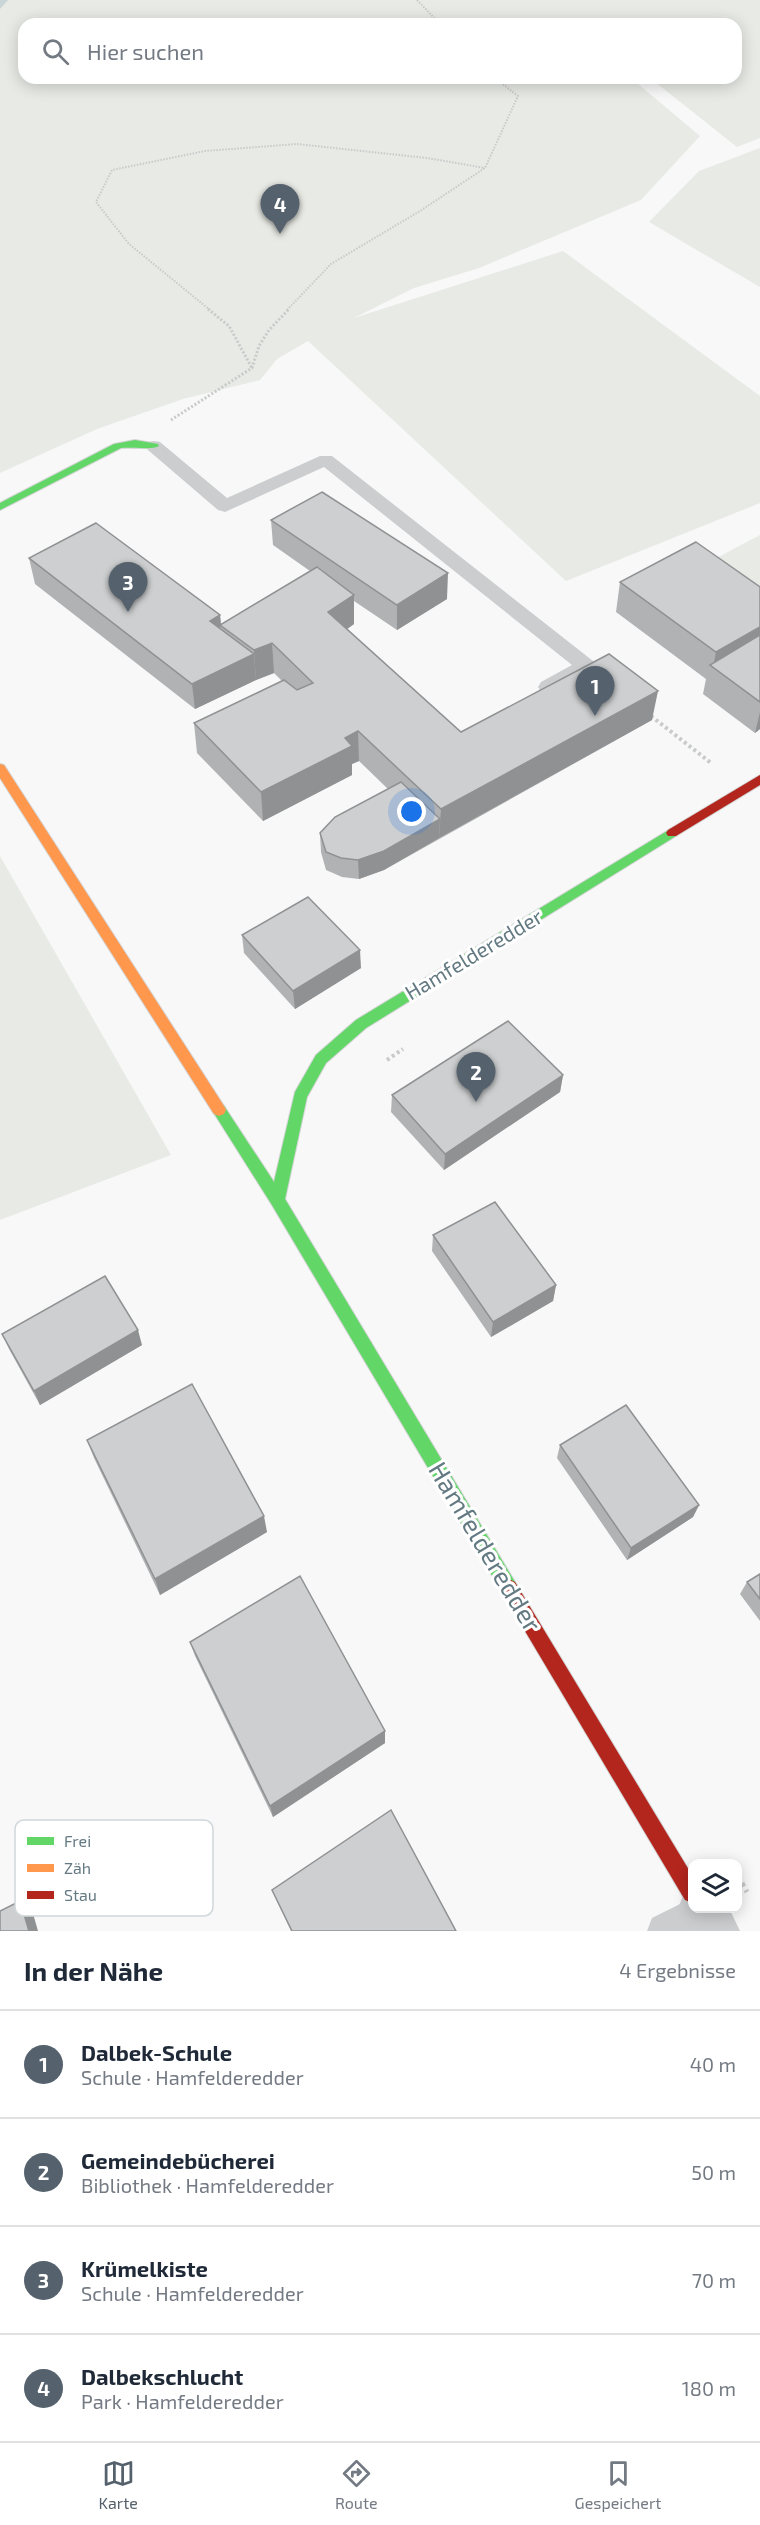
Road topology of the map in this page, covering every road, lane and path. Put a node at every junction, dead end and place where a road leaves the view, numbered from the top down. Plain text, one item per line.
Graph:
1 (417, 0) edge
2 (434, 18) edge
3 (503, 84) edge
4 (485, 168) junction
5 (252, 368) junction
6 (144, 444) junction
7 (0, 507) edge
8 (528, 698) edge
9 (643, 710) edge
10 (0, 768) edge
11 (718, 768) dead end
12 (760, 779) edge
13 (407, 1047) dead end
14 (377, 1066) dead end
15 (277, 1200) junction
16 (696, 1915) edge

1 - 2 path
3 - 4 path
4 - 5 path
4 - 5 path
5 - 6 path
6 - 7 street
6 - 8 lane
9 - 11 path
10 - 15 street, Hamfelderedder
12 - 15 street, Hamfelderedder
13 - 14 path
15 - 16 street, Hamfelderedder

